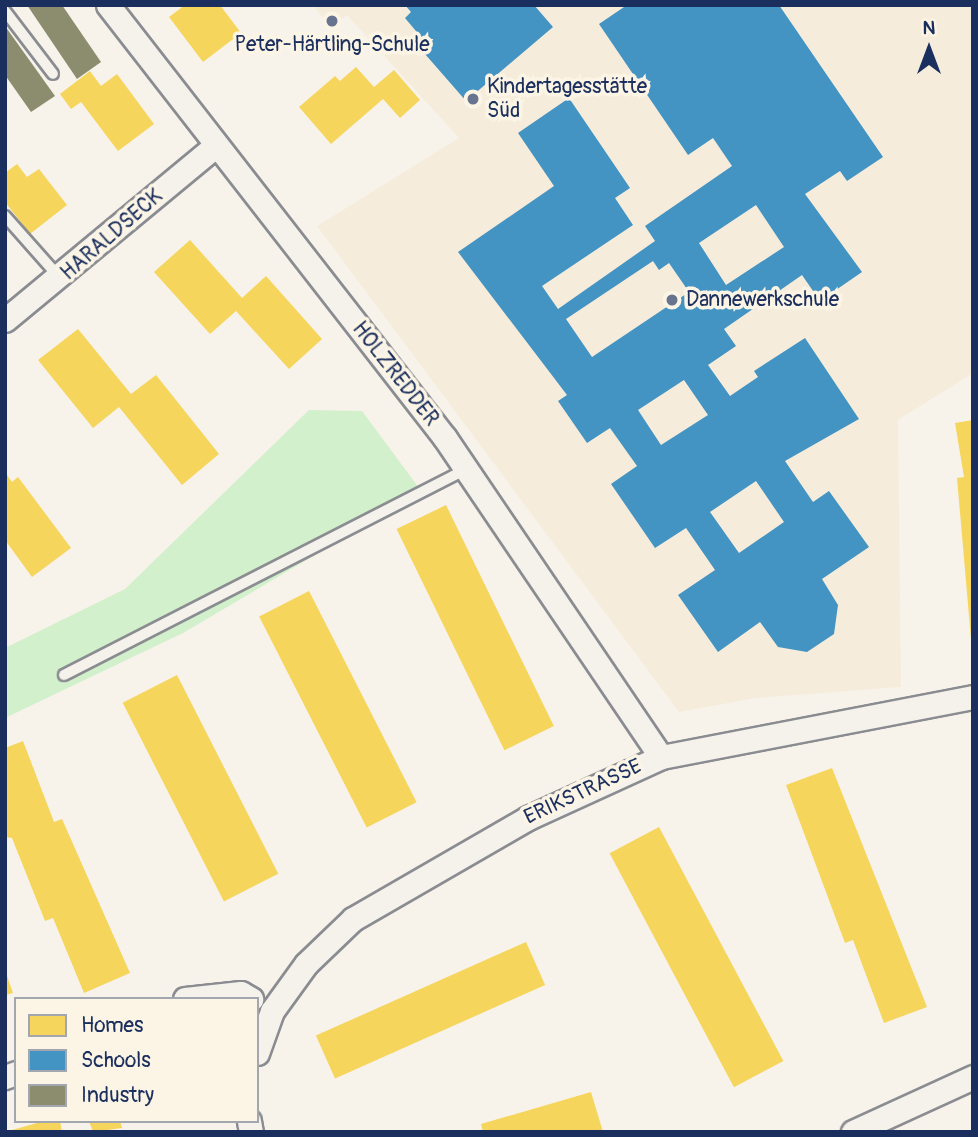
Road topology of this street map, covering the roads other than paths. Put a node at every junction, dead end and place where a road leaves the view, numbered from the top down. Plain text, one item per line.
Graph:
1 (108, 5) edge
2 (5, 11) edge
3 (53, 74) dead end
4 (215, 146) junction
5 (5, 216) edge
6 (61, 279) junction
7 (5, 320) edge
8 (467, 469) junction
9 (64, 675) dead end
10 (973, 697) edge
11 (660, 757) junction
12 (204, 997) edge
13 (248, 997) edge
14 (265, 1006) edge
15 (259, 1041) edge
16 (973, 1077) edge
17 (853, 1132) edge

1 - 4 street, HOLZREDDER
2 - 3 lane
4 - 6 street, HARALDSECK
4 - 8 street, HOLZREDDER
5 - 6 lane
6 - 7 street, HARALDSECK
8 - 9 lane
8 - 11 street, HOLZREDDER
10 - 11 street, ERIKSTRASSE
11 - 14 street, ERIKSTRASSE
12 - 13 street
14 - 15 street, ERIKSTRASSE
16 - 17 street

